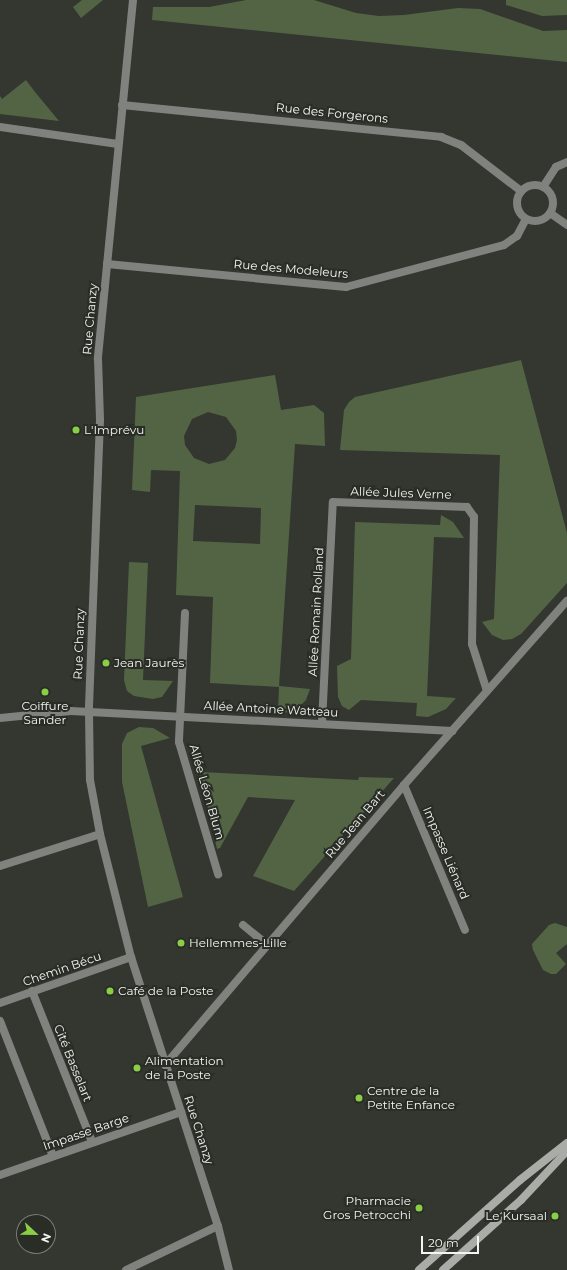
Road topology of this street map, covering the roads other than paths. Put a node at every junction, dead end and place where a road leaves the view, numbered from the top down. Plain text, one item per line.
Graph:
1 (133, 0) edge
2 (122, 105) junction
3 (0, 128) edge
4 (118, 144) junction
5 (567, 162) edge
6 (543, 187) junction
7 (521, 191) junction
8 (550, 213) junction
9 (526, 219) junction
10 (567, 225) edge
11 (107, 264) junction
12 (333, 502) joint
13 (567, 601) edge
14 (185, 612) dead end
15 (487, 691) junction
16 (89, 712) junction
17 (180, 717) junction
18 (0, 718) edge
19 (322, 723) junction
20 (452, 732) junction
21 (404, 785) junction
22 (100, 834) junction
23 (0, 866) edge
24 (218, 874) dead end
25 (244, 924) dead end
26 (465, 930) dead end
27 (268, 945) junction
28 (131, 957) junction
29 (32, 992) junction
30 (0, 1003) edge
31 (0, 1021) edge
32 (165, 1065) junction
33 (181, 1112) junction
34 (92, 1142) junction
35 (567, 1143) edge
36 (567, 1151) edge
37 (53, 1156) junction
38 (0, 1175) edge
39 (218, 1226) junction
40 (126, 1270) edge
41 (229, 1270) edge
42 (419, 1270) edge
43 (443, 1270) edge

1 - 2 street, Rue Chanzy
2 - 4 street, Rue Chanzy
2 - 7 street, Rue des Forgerons
3 - 4 street
4 - 11 street, Rue Chanzy
5 - 6 street
6 - 7 street
6 - 8 street
7 - 9 street
8 - 9 street
8 - 10 street
9 - 11 street, Rue des Modeleurs
11 - 16 street, Rue Chanzy
12 - 15 street, Allée Jules Verne
12 - 19 street, Allée Romain Rolland
13 - 15 street, Rue Jean Bart
14 - 17 street, Allée Léon Blum
15 - 20 street, Rue Jean Bart
16 - 17 street, Allée Antoine Watteau
16 - 18 street, Allée Antoine Watteau
16 - 22 street, Rue Chanzy
17 - 19 street, Allée Antoine Watteau
17 - 24 street, Allée Léon Blum
19 - 20 street, Allée Antoine Watteau
20 - 21 street, Rue Jean Bart
21 - 26 street, Impasse Liénard
21 - 27 street, Rue Jean Bart
22 - 23 street
22 - 28 street, Rue Chanzy
25 - 27 street
27 - 32 street, Rue Jean Bart
28 - 29 street, Chemin Bécu
28 - 32 street, Rue Chanzy
29 - 30 street, Chemin Bécu
29 - 34 street, Cité Basselart
31 - 37 street
32 - 33 street, Rue Chanzy
33 - 34 street, Impasse Barge
33 - 39 street, Rue Chanzy
34 - 37 street, Impasse Barge
35 - 42 main road
36 - 43 main road
37 - 38 street, Impasse Barge
39 - 40 street
39 - 41 street, Rue Chanzy

